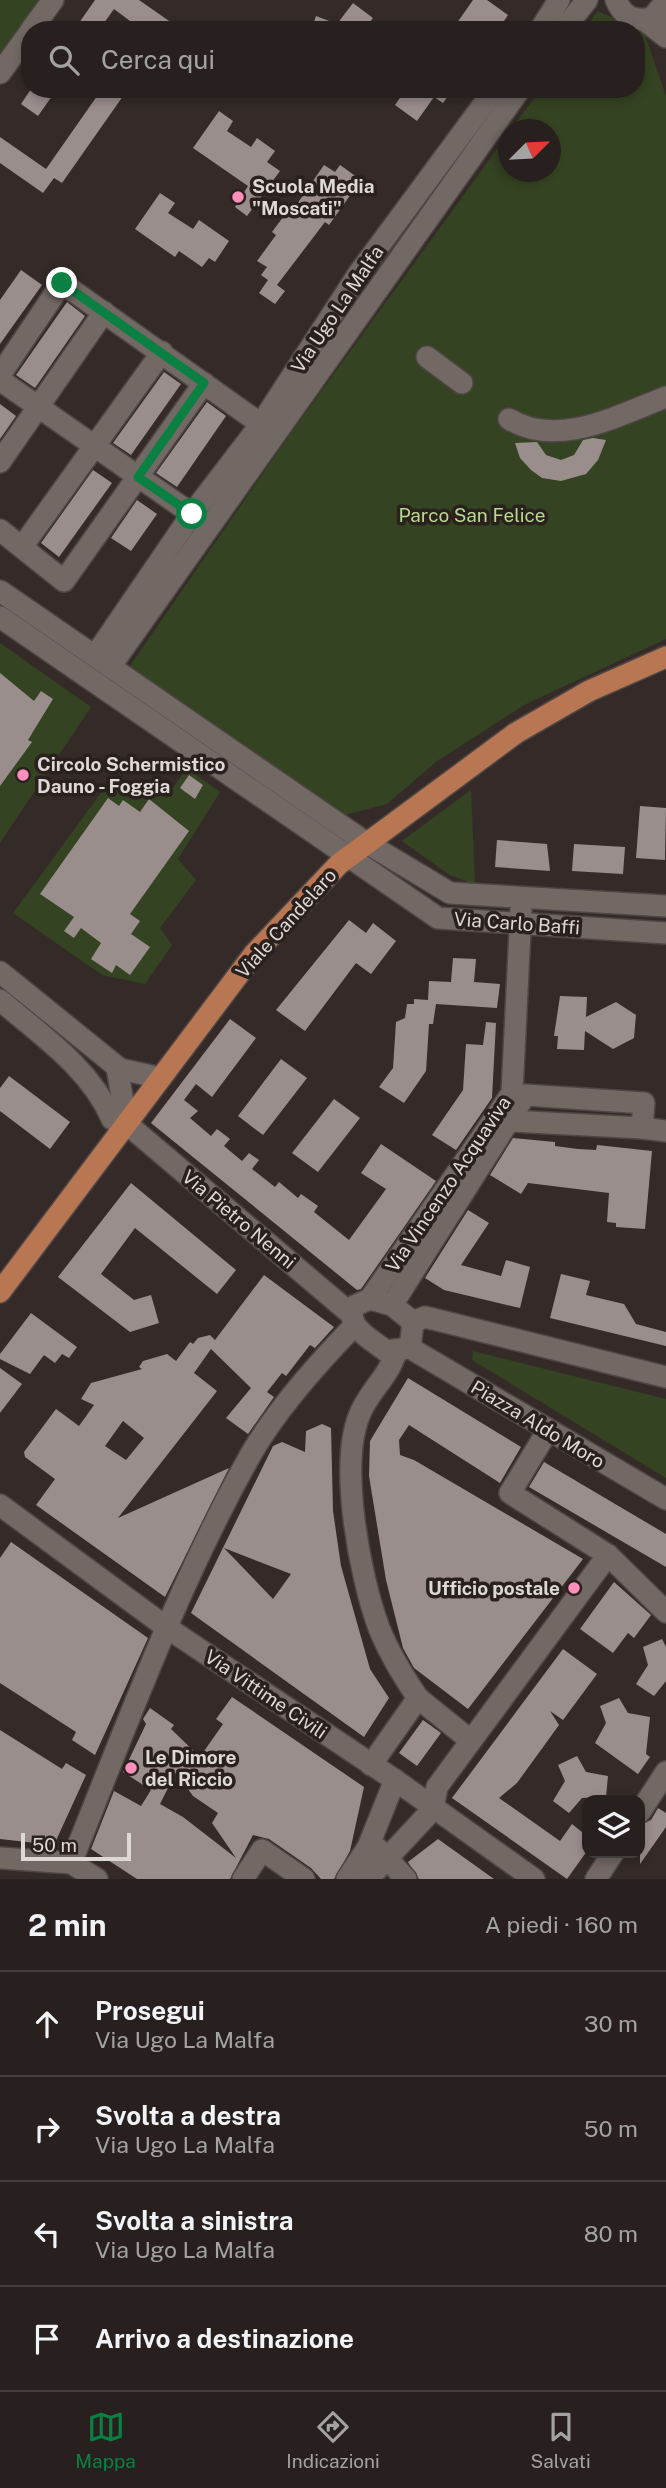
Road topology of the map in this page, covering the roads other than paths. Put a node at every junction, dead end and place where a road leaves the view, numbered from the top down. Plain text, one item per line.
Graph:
1 (53, 0) edge
2 (559, 0) edge
3 (587, 0) edge
4 (615, 1) edge
5 (665, 6) edge
6 (644, 20) junction
7 (37, 21) edge
8 (546, 21) edge
9 (570, 21) edge
10 (666, 37) edge
11 (21, 43) edge
12 (0, 72) edge
13 (488, 98) edge
14 (514, 98) edge
15 (415, 195) junction
16 (433, 211) junction
17 (104, 312) junction
18 (162, 352) junction
19 (427, 357) dead end
20 (0, 375) edge
21 (0, 380) edge
22 (204, 383) junction
23 (462, 383) dead end
24 (666, 397) edge
25 (37, 406) junction
26 (509, 419) dead end
27 (267, 429) junction
28 (95, 445) junction
29 (0, 462) edge
30 (138, 477) junction
31 (192, 514) junction
32 (0, 530) edge
33 (22, 547) junction
34 (155, 583) junction
35 (0, 591) edge
36 (0, 617) edge
37 (666, 657) edge
38 (88, 658) junction
39 (132, 695) junction
40 (365, 842) junction
41 (347, 857) junction
42 (529, 898) junction
43 (666, 905) edge
44 (527, 924) junction
45 (666, 933) edge
46 (0, 972) edge
47 (0, 1000) edge
48 (117, 1068) junction
49 (161, 1078) junction
50 (524, 1095) junction
51 (505, 1116) junction
52 (127, 1124) junction
53 (642, 1128) junction
54 (666, 1131) edge
55 (0, 1292) edge
56 (370, 1299) junction
57 (393, 1305) junction
58 (352, 1320) junction
59 (413, 1322) junction
60 (403, 1350) junction
61 (666, 1377) edge
62 (548, 1430) junction
63 (666, 1500) edge
64 (0, 1505) edge
65 (608, 1555) junction
66 (666, 1612) edge
67 (166, 1628) junction
68 (418, 1698) junction
69 (470, 1740) junction
70 (371, 1765) junction
71 (395, 1780) junction
72 (663, 1785) edge
73 (645, 1806) edge
74 (433, 1809) junction
75 (370, 1842) junction
76 (386, 1857) junction
77 (0, 1858) edge
78 (610, 1858) edge
79 (71, 1863) junction
80 (97, 1879) edge
81 (243, 1879) edge
82 (304, 1879) edge
83 (347, 1879) edge
84 (368, 1879) edge
85 (405, 1879) edge
86 (534, 1879) edge
87 (596, 1879) edge

1 - 7 street
2 - 8 street
3 - 9 street
4 - 6 street
5 - 6 street
5 - 10 street
6 - 10 street
11 - 12 street
13 - 15 street, Via Ugo La Malfa
14 - 16 street, Via Ugo La Malfa
15 - 16 street
15 - 27 street, Via Ugo La Malfa
16 - 27 street, Via Ugo La Malfa
17 - 18 street
17 - 20 street
17 - 25 street
18 - 22 street
18 - 28 street
19 - 23 street
21 - 25 street
22 - 27 street
22 - 30 street
24 - 26 street
25 - 28 street
25 - 29 street
27 - 31 street, Via Ugo La Malfa
27 - 34 street, Via Ugo La Malfa
28 - 30 street
28 - 33 street
30 - 31 street
30 - 33 street
31 - 34 street, Via Ugo La Malfa
32 - 33 street
34 - 38 street, Via Ugo La Malfa
35 - 38 street, Via Carlo Baffi
36 - 38 street, Via Carlo Baffi
37 - 40 main road, Viale Candelaro
38 - 39 street, Via Carlo Baffi
38 - 39 street, Via Carlo Baffi
39 - 40 street, Via Carlo Baffi
39 - 41 street, Via Carlo Baffi
40 - 41 main road, Viale Candelaro
40 - 42 street, Via Carlo Baffi
41 - 44 street, Via Carlo Baffi
41 - 49 main road, Viale Candelaro
42 - 43 street, Via Carlo Baffi
42 - 44 street, Via Vincenzo Acquaviva
44 - 45 street, Via Carlo Baffi
44 - 50 street, Via Vincenzo Acquaviva
44 - 51 street, Via Vincenzo Acquaviva
46 - 48 street
47 - 52 street, Via Pietro Nenni
48 - 49 street
48 - 52 street
49 - 52 main road, Viale Candelaro
50 - 51 street, Via Vincenzo Acquaviva
50 - 53 street
51 - 53 street
51 - 56 street, Via Vincenzo Acquaviva
51 - 57 street, Via Vincenzo Acquaviva
52 - 55 main road, Viale Candelaro
52 - 58 street, Via Pietro Nenni
53 - 54 street
56 - 57 street
56 - 58 street
57 - 59 street
58 - 60 street, Piazza Aldo Moro
58 - 67 street
59 - 60 street
59 - 61 street
60 - 62 street, Piazza Aldo Moro
60 - 68 street
62 - 63 street, Piazza Aldo Moro
62 - 65 street
64 - 67 street, Via Vittime Civili
65 - 66 street
65 - 69 street
67 - 70 street, Via Vittime Civili
67 - 79 street
68 - 69 street
68 - 70 street
69 - 74 street
70 - 71 street, Via Vittime Civili
71 - 74 street, Via Vittime Civili
71 - 75 street
72 - 73 street
74 - 76 street
74 - 86 street, Via Vittime Civili
75 - 76 street
75 - 83 street
76 - 84 street
76 - 85 street
77 - 79 street
78 - 87 street
79 - 80 street
81 - 82 street

